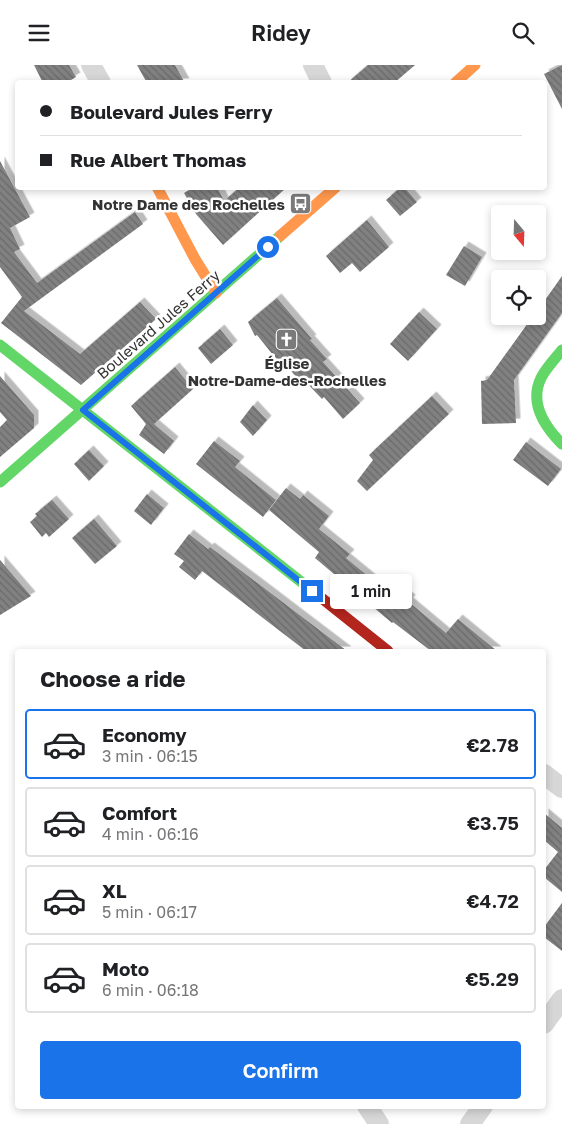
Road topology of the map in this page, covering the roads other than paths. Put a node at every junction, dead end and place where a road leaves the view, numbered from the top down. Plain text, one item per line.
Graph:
1 (91, 65) edge
2 (313, 65) edge
3 (476, 65) edge
4 (99, 80) edge
5 (320, 80) edge
6 (459, 80) edge
7 (159, 190) edge
8 (333, 190) edge
9 (216, 293) junction
10 (0, 345) edge
11 (562, 350) edge
12 (83, 410) junction
13 (562, 444) edge
14 (0, 482) edge
15 (385, 649) edge
16 (546, 776) edge
17 (562, 788) edge
18 (560, 1004) edge
19 (546, 1022) edge
20 (369, 1109) edge
21 (481, 1109) edge
22 (379, 1124) edge
23 (470, 1124) edge

1 - 4 street
2 - 5 street
3 - 6 street
7 - 9 street
8 - 9 street, Boulevard Jules Ferry
9 - 12 street, Boulevard Jules Ferry
10 - 12 street
11 - 13 street
12 - 14 street, Boulevard Jules Ferry
12 - 15 street
16 - 17 street
18 - 19 street
20 - 22 street
21 - 23 street

